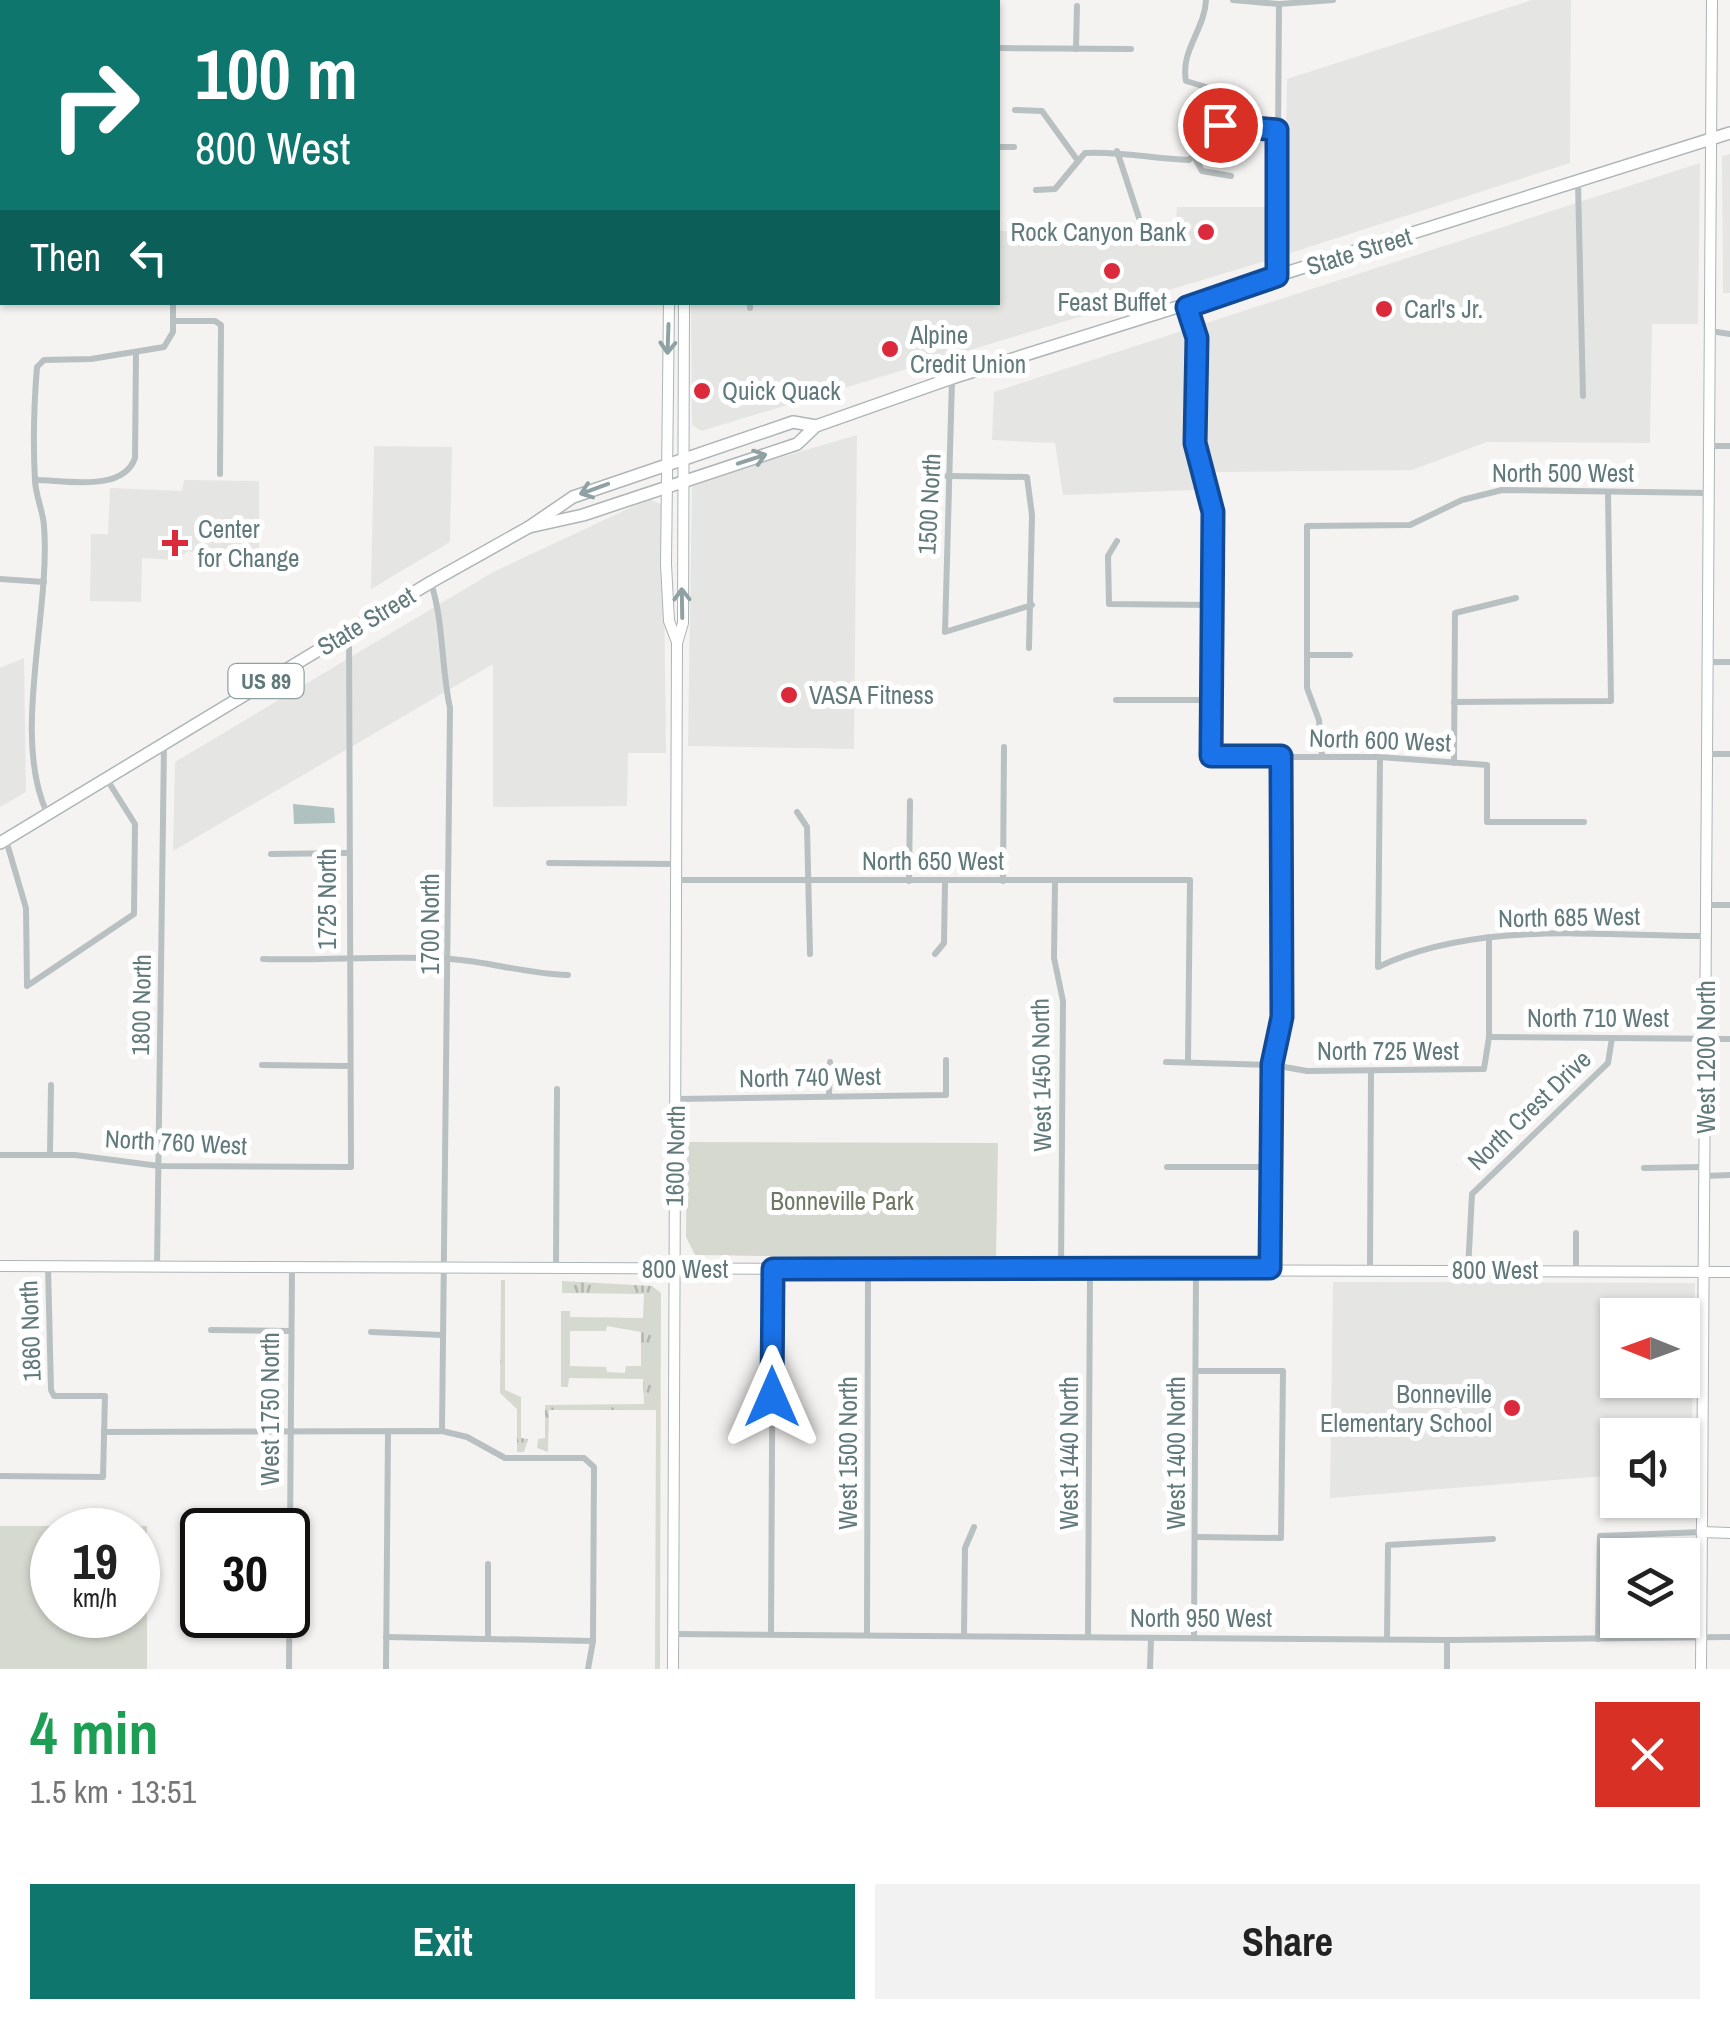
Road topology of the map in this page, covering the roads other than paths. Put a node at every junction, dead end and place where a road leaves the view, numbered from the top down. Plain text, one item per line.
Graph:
1 (1206, 0) edge
2 (1712, 0) edge
3 (1236, 1) edge
4 (1328, 1) edge
5 (1279, 4) junction
6 (1077, 6) dead end
7 (1000, 48) edge
8 (1076, 49) junction
9 (1131, 49) dead end
10 (1015, 110) dead end
11 (1220, 125) junction
12 (1277, 130) junction
13 (1730, 133) edge
14 (1710, 140) junction
15 (1000, 147) edge
16 (1014, 147) dead end
17 (1118, 151) junction
18 (1195, 158) junction
19 (1078, 161) junction
20 (1231, 176) dead end
21 (1578, 184) junction
22 (1036, 190) dead end
23 (1142, 227) dead end
24 (1277, 276) junction
25 (173, 305) edge
26 (669, 305) edge
27 (684, 305) edge
28 (1187, 307) junction
29 (173, 321) junction
30 (1710, 331) junction
31 (1730, 334) edge
32 (136, 353) junction
33 (952, 378) junction
34 (1583, 396) dead end
35 (816, 426) junction
36 (1708, 446) junction
37 (1730, 446) edge
38 (682, 458) junction
39 (666, 463) junction
40 (220, 474) dead end
41 (947, 476) junction
42 (35, 480) junction
43 (681, 481) junction
44 (666, 486) junction
45 (1608, 492) junction
46 (1708, 493) junction
47 (529, 528) junction
48 (1117, 542) dead end
49 (0, 579) edge
50 (44, 582) junction
51 (430, 582) junction
52 (1516, 598) dead end
53 (1032, 605) junction
54 (1212, 605) junction
55 (349, 632) junction
56 (677, 643) junction
57 (1028, 648) dead end
58 (1350, 655) dead end
59 (1307, 656) junction
60 (1707, 662) junction
61 (1730, 662) edge
62 (1116, 700) dead end
63 (1212, 700) junction
64 (1454, 702) junction
65 (164, 743) junction
66 (1004, 747) dead end
67 (1707, 754) junction
68 (1730, 754) edge
69 (1281, 756) junction
70 (1322, 756) junction
71 (1380, 757) junction
72 (1454, 763) junction
73 (106, 778) junction
74 (910, 800) dead end
75 (797, 812) dead end
76 (48, 814) junction
77 (1584, 822) dead end
78 (3, 841) edge
79 (347, 853) junction
80 (271, 854) dead end
81 (550, 863) dead end
82 (677, 864) junction
83 (677, 880) junction
84 (810, 880) junction
85 (909, 881) junction
86 (944, 881) junction
87 (1003, 881) junction
88 (1055, 882) junction
89 (1706, 905) junction
90 (1730, 905) edge
91 (1706, 936) junction
92 (1490, 937) junction
93 (810, 954) dead end
94 (935, 954) dead end
95 (263, 958) dead end
96 (450, 959) junction
97 (347, 962) junction
98 (568, 975) dead end
99 (1489, 1038) junction
100 (1612, 1038) junction
101 (1730, 1039) edge
102 (1706, 1040) junction
103 (946, 1060) dead end
104 (1188, 1061) junction
105 (830, 1062) dead end
106 (1166, 1062) dead end
107 (262, 1064) dead end
108 (1272, 1064) junction
109 (348, 1066) junction
110 (1371, 1072) junction
111 (51, 1085) dead end
112 (557, 1089) dead end
113 (829, 1095) junction
114 (676, 1099) junction
115 (0, 1156) edge
116 (50, 1156) junction
117 (159, 1166) junction
118 (351, 1167) joint
119 (1167, 1167) dead end
120 (1271, 1167) junction
121 (1644, 1168) dead end
122 (1706, 1172) junction
123 (1730, 1176) edge
124 (1576, 1233) dead end
125 (0, 1266) edge
126 (48, 1266) junction
127 (157, 1267) junction
128 (292, 1268) junction
129 (444, 1268) junction
130 (556, 1268) junction
131 (674, 1268) junction
132 (1270, 1268) junction
133 (1370, 1268) junction
134 (773, 1269) junction
135 (1090, 1269) junction
136 (1196, 1269) junction
137 (1576, 1269) junction
138 (868, 1270) junction
139 (1061, 1270) junction
140 (1468, 1270) junction
141 (1705, 1272) junction
142 (1730, 1272) edge
143 (211, 1330) dead end
144 (291, 1331) junction
145 (371, 1332) dead end
146 (442, 1335) junction
147 (1196, 1371) junction
148 (442, 1431) junction
149 (104, 1432) junction
150 (291, 1432) junction
151 (388, 1432) junction
152 (0, 1476) edge
153 (289, 1508) edge
154 (974, 1527) dead end
155 (1702, 1532) junction
156 (1730, 1532) edge
157 (1195, 1537) junction
158 (1493, 1539) dead end
159 (488, 1564) dead end
160 (673, 1634) junction
161 (771, 1634) junction
162 (867, 1635) junction
163 (964, 1636) junction
164 (386, 1637) junction
165 (1088, 1637) junction
166 (1194, 1637) junction
167 (1730, 1637) edge
168 (288, 1638) edge
169 (1151, 1638) junction
170 (488, 1639) junction
171 (1387, 1639) junction
172 (1598, 1639) junction
173 (1701, 1639) junction
174 (1447, 1640) junction
175 (594, 1641) junction
176 (289, 1669) edge
177 (386, 1669) edge
178 (588, 1669) edge
179 (673, 1669) edge
180 (1150, 1669) edge
181 (1447, 1669) edge
182 (1701, 1669) edge

1 - 11 street
2 - 14 street, West 1200 North
3 - 5 street
4 - 5 street
5 - 12 street
6 - 8 street
7 - 8 street
8 - 9 street
10 - 19 street
11 - 12 street
11 - 18 street
12 - 24 street
13 - 14 main road, State Street / US 89
14 - 21 main road, State Street / US 89
14 - 30 street, West 1200 North
15 - 16 street
17 - 18 street
17 - 19 street
17 - 23 street
18 - 20 street
19 - 22 street
21 - 24 main road, State Street / US 89
21 - 34 street
24 - 28 main road, State Street / US 89
25 - 29 street
26 -> 39 street, 1600 North
27 - 38 street, 1600 North
28 - 33 main road, State Street / US 89
28 - 54 street
29 - 32 street
29 - 40 street
30 - 31 street
30 - 36 street, West 1200 North
32 - 42 street
32 - 42 street
33 - 35 main road, State Street / US 89
33 - 41 street, 1500 North
35 - 38 main road, State Street / US 89
43 -> 35 main road, State Street / US 89
36 - 37 street
36 - 46 street, West 1200 North
38 - 39 main road, State Street / US 89
38 - 43 street, 1600 North
39 - 44 street, 1600 North
39 -> 47 main road, State Street / US 89
41 - 53 street
41 - 53 street, 1500 North
42 - 50 street
43 - 44 main road, State Street / US 89
56 -> 43 street, 1600 North
44 - 47 main road, State Street / US 89
44 - 56 street, 1600 North
45 - 46 street, North 500 West
45 - 59 street, North 500 West
45 - 64 street
46 - 60 street, West 1200 North
47 - 51 main road, State Street / US 89
48 - 54 street
49 - 50 street
50 - 76 street
51 - 55 main road, State Street / US 89
51 - 96 street, 1700 North
52 - 64 street
53 - 57 street
54 - 63 street
55 - 65 main road, State Street / US 89
55 - 79 street, 1725 North
56 - 82 street, 1600 North
58 - 59 street
59 - 70 street
60 - 61 street
60 - 67 street, West 1200 North
62 - 63 street
63 - 69 street, North 600 West
64 - 72 street
65 - 73 main road, State Street / US 89
65 - 117 street, 1800 North
66 - 87 street
67 - 68 street
67 - 89 street, West 1200 North
69 - 70 street, North 600 West
69 - 108 street
70 - 71 street, North 600 West
71 - 72 street, North 600 West
71 - 92 street, North 685 West
72 - 77 street, North 600 West
73 - 76 main road, State Street / US 89
73 - 78 street
74 - 85 street
75 - 84 street
76 - 78 main road, State Street / US 89
79 - 80 street
79 - 97 street, 1725 North
81 - 82 street
82 - 83 street, 1600 North
83 - 84 street, North 650 West
83 - 114 street, 1600 North
84 - 85 street, North 650 West
84 - 93 street
85 - 86 street, North 650 West
86 - 87 street, North 650 West
86 - 94 street
87 - 88 street, North 650 West
88 - 104 street, North 650 West
88 - 139 street, West 1450 North
89 - 90 street
89 - 91 street, West 1200 North
91 - 92 street, North 685 West
91 - 102 street, West 1200 North
92 - 99 street
95 - 97 street
96 - 97 street
96 - 98 street
96 - 129 street, 1700 North
97 - 109 street, 1725 North
99 - 100 street, North 710 West
99 - 110 street, North 725 West
100 - 102 street, North 710 West
100 - 140 street, North Crest Drive
101 - 102 street, North 710 West
102 - 122 street, West 1200 North
103 - 113 street, North 740 West
104 - 106 street, North 725 West
104 - 108 street, North 725 West
105 - 113 street
107 - 109 street
108 - 110 street, North 725 West
108 - 120 street
109 - 118 street, 1725 North
110 - 133 street
111 - 116 street
112 - 130 street
113 - 114 street, North 740 West
114 - 131 street, 1600 North
115 - 116 street, North 760 West
116 - 117 street, North 760 West
117 - 118 street, North 760 West
117 - 127 street, 1800 North
119 - 120 street
120 - 132 street
121 - 122 street
122 - 123 street
122 - 141 street, West 1200 North
124 - 137 street
125 - 126 street, 800 West
126 - 127 street, 800 West
126 - 149 street, 1860 North
127 - 128 street, 800 West
128 - 129 street, 800 West
128 - 144 street, West 1750 North
129 - 130 street, 800 West
129 - 146 street, 1700 North
130 - 131 street, 800 West
131 - 134 street, 800 West
131 - 160 street, 1600 North
132 - 133 street, 800 West
132 - 136 street, 800 West
133 - 140 street, 800 West
134 - 138 street, 800 West
134 - 161 street
135 - 136 street, 800 West
135 - 139 street, 800 West
135 - 165 street, West 1440 North
136 - 147 street, West 1400 North
137 - 140 street, 800 West
137 - 141 street, 800 West
138 - 139 street, 800 West
138 - 162 street, West 1500 North
141 - 142 street, 800 West
141 - 155 street, West 1200 North
143 - 144 street
144 - 150 street, West 1750 North
145 - 146 street
146 - 148 street, 1700 North
147 - 157 street, West 1400 North
147 - 157 street
148 - 151 street
148 - 175 street
149 - 150 street
149 - 152 street, 1860 North
150 - 151 street
150 - 153 street, West 1750 North
151 - 164 street
154 - 163 street
155 - 156 street
155 - 172 street
155 - 173 street, West 1200 North
157 - 166 street, West 1400 North
158 - 171 street
159 - 170 street
160 - 161 street, North 950 West
160 - 179 street, 1600 North
161 - 162 street, North 950 West
162 - 163 street, North 950 West
163 - 165 street, North 950 West
164 - 170 street
164 - 177 street
165 - 169 street, North 950 West
166 - 169 street, North 950 West
166 - 171 street, North 950 West
167 - 173 street, North 950 West
168 - 176 street, West 1750 North
169 - 180 street
170 - 175 street
171 - 174 street, North 950 West
172 - 173 street, North 950 West
172 - 174 street, North 950 West
173 - 182 street, West 1200 North
174 - 181 street
175 - 178 street

